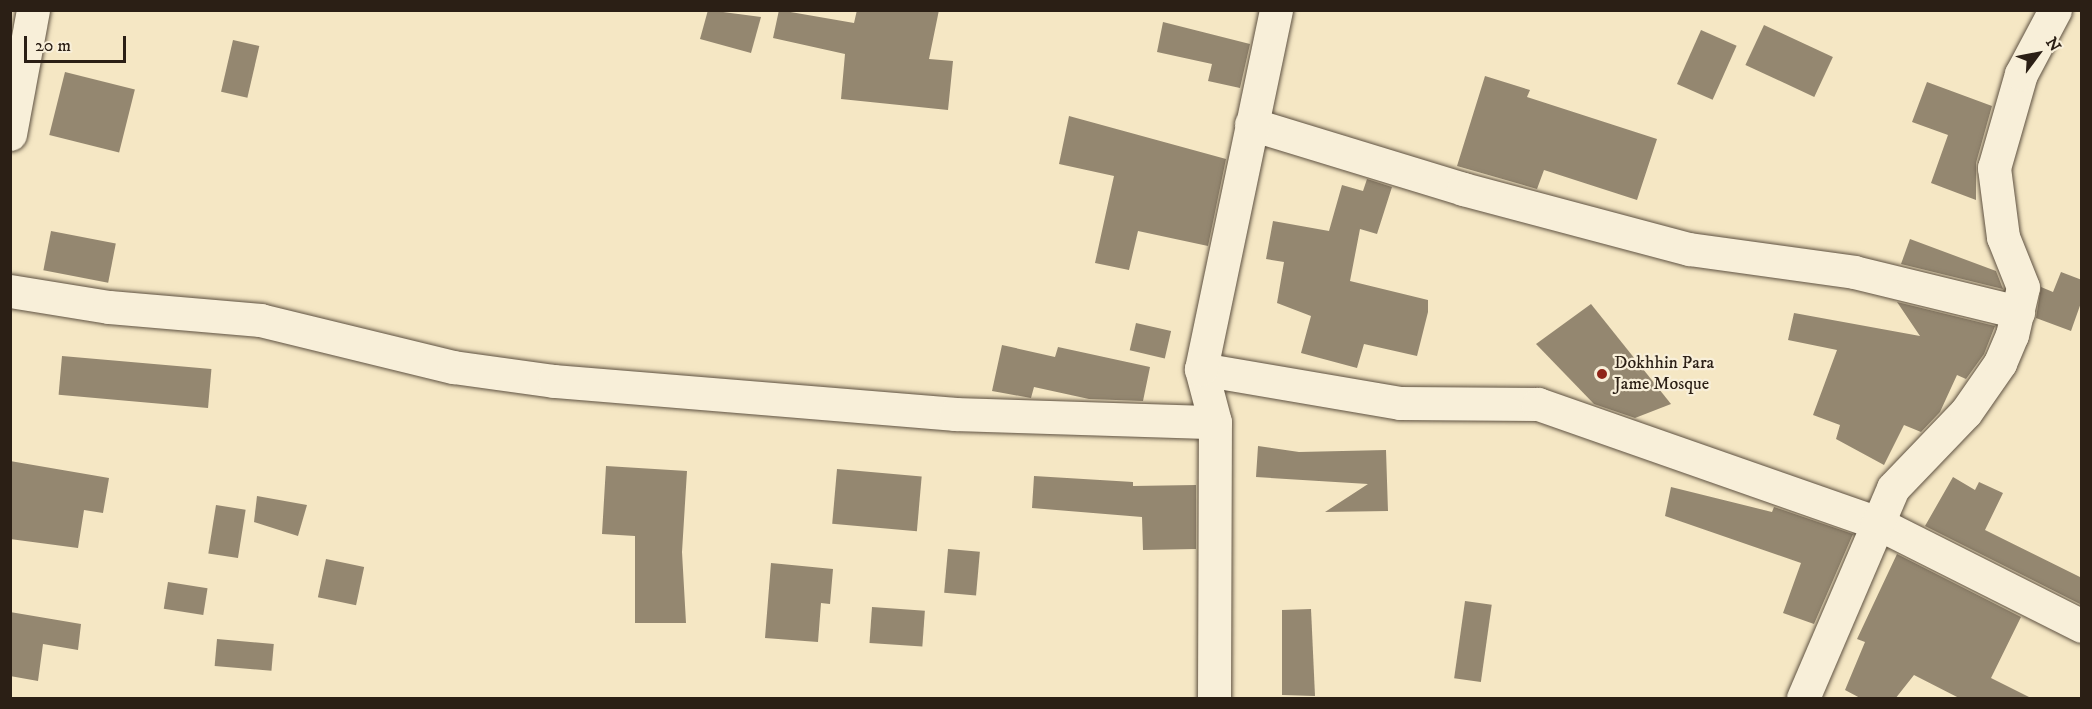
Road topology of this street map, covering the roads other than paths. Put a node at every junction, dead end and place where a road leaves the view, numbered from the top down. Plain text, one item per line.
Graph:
1 (33, 10) edge
2 (1276, 10) edge
3 (2055, 10) edge
4 (1251, 124) junction
5 (10, 134) edge
6 (10, 291) edge
7 (2018, 312) junction
8 (1201, 369) junction
9 (1215, 423) junction
10 (1877, 524) junction
11 (2082, 626) edge
12 (1214, 699) edge
13 (1803, 699) edge

1 - 5 street
2 - 4 street
3 - 7 street
4 - 7 street
4 - 8 street
6 - 9 street
7 - 10 street
8 - 9 street
8 - 10 street
9 - 12 street
10 - 11 street
10 - 13 street

